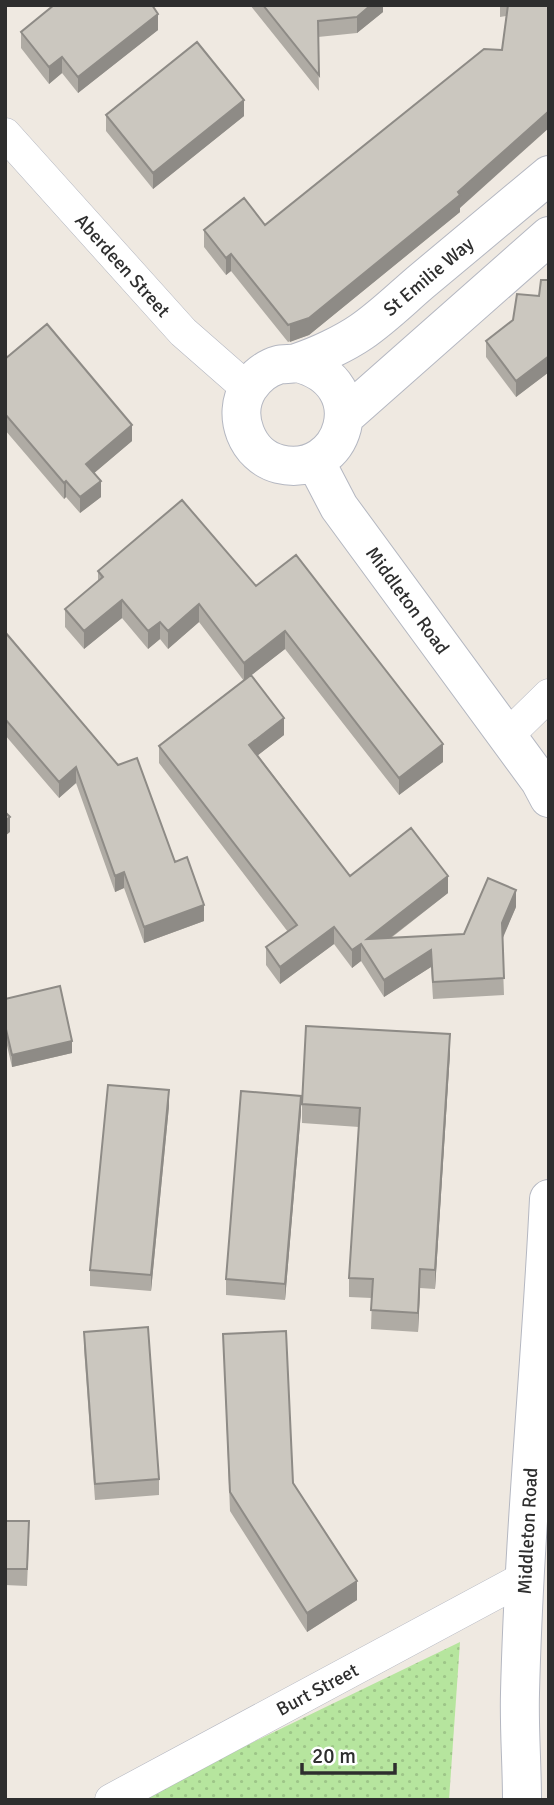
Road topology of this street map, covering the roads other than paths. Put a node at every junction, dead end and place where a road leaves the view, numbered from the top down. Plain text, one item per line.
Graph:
1 (5, 134) edge
2 (549, 175) edge
3 (549, 236) edge
4 (298, 363) junction
5 (248, 389) junction
6 (344, 417) junction
7 (315, 461) junction
8 (549, 695) edge
9 (507, 736) junction
10 (549, 798) edge
11 (549, 1199) edge
12 (546, 1313) edge
13 (524, 1578) junction
14 (520, 1697) junction
15 (110, 1800) edge
16 (498, 1800) edge
17 (522, 1800) edge

1 - 5 street, Aberdeen Street
2 - 4 main road, St Emilie Way
3 - 6 main road
4 - 5 main road
4 - 6 main road
5 - 7 main road
6 - 7 main road
7 - 9 main road, Middleton Road
8 - 9 street
9 - 10 main road, Middleton Road
11 - 12 main road, Middleton Road
12 - 13 main road, Middleton Road
13 - 14 main road, Middleton Road
13 - 15 street, Burt Street
14 - 16 main road, Middleton Road
14 - 17 main road, Middleton Road

